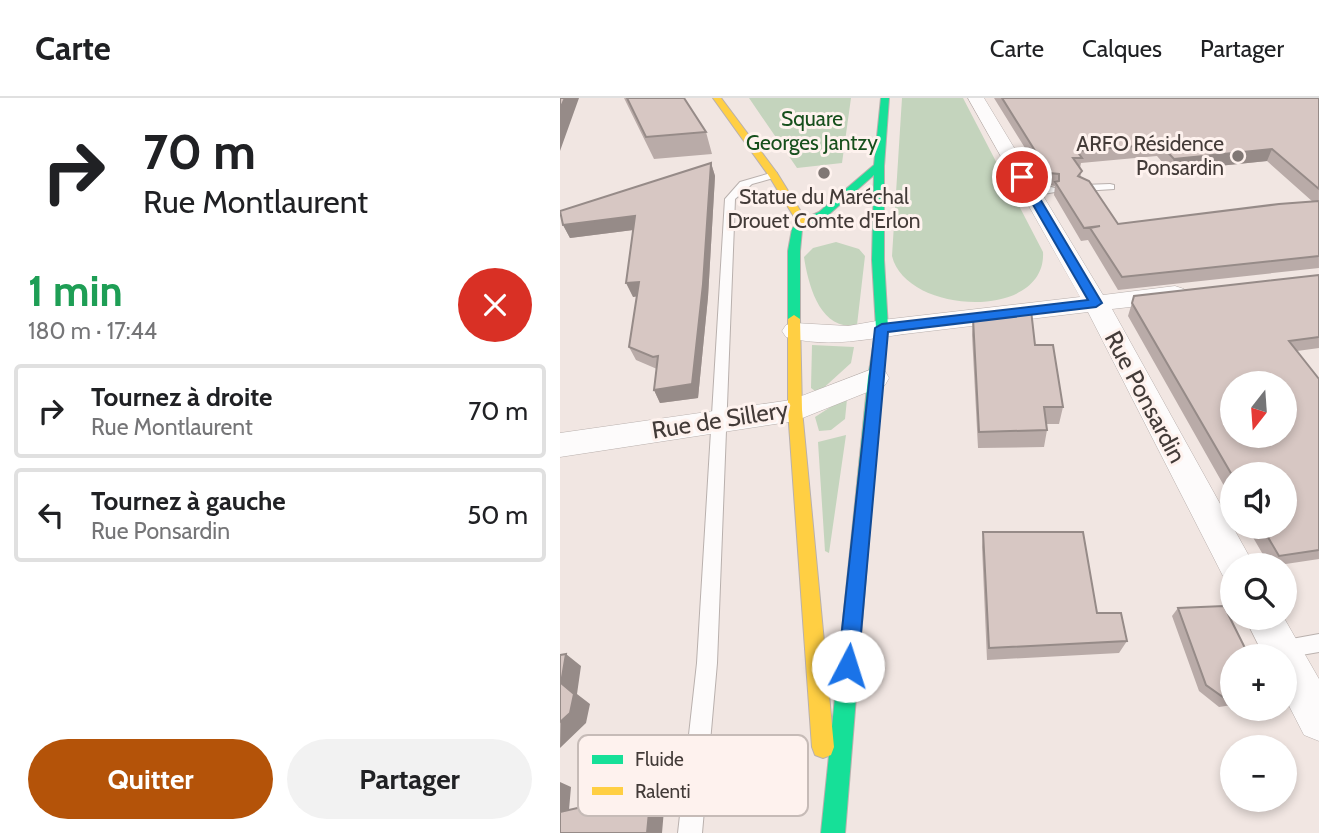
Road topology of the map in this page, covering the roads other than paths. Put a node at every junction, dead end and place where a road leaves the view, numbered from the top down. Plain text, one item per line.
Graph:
1 (717, 98) edge
2 (885, 98) edge
3 (976, 98) edge
4 (879, 166) junction
5 (774, 174) junction
6 (1110, 187) dead end
7 (1083, 188) edge
8 (803, 223) junction
9 (864, 237) dead end
10 (878, 260) junction
11 (1198, 291) edge
12 (1096, 303) junction
13 (882, 328) junction
14 (795, 331) junction
15 (875, 378) junction
16 (795, 410) junction
17 (720, 421) junction
18 (560, 445) edge
19 (1230, 553) edge
20 (1288, 637) edge
21 (1319, 720) edge
22 (700, 735) edge
23 (831, 833) edge

1 - 5 main road
2 - 4 main road
3 - 12 street, Rue Ponsardin
4 - 8 main road
4 - 10 main road
5 - 8 main road
5 - 17 lane
6 - 7 lane
8 - 14 main road
9 - 10 main road
10 - 13 main road
11 - 12 street
12 - 13 street
12 - 19 street, Rue Ponsardin
13 - 14 street
13 - 15 main road
14 - 16 main road
15 - 16 street, Rue de Sillery
15 - 23 main road
16 - 17 street, Rue de Sillery
16 - 23 main road
17 - 18 street, Rue de Sillery
17 - 22 lane
20 - 21 street

